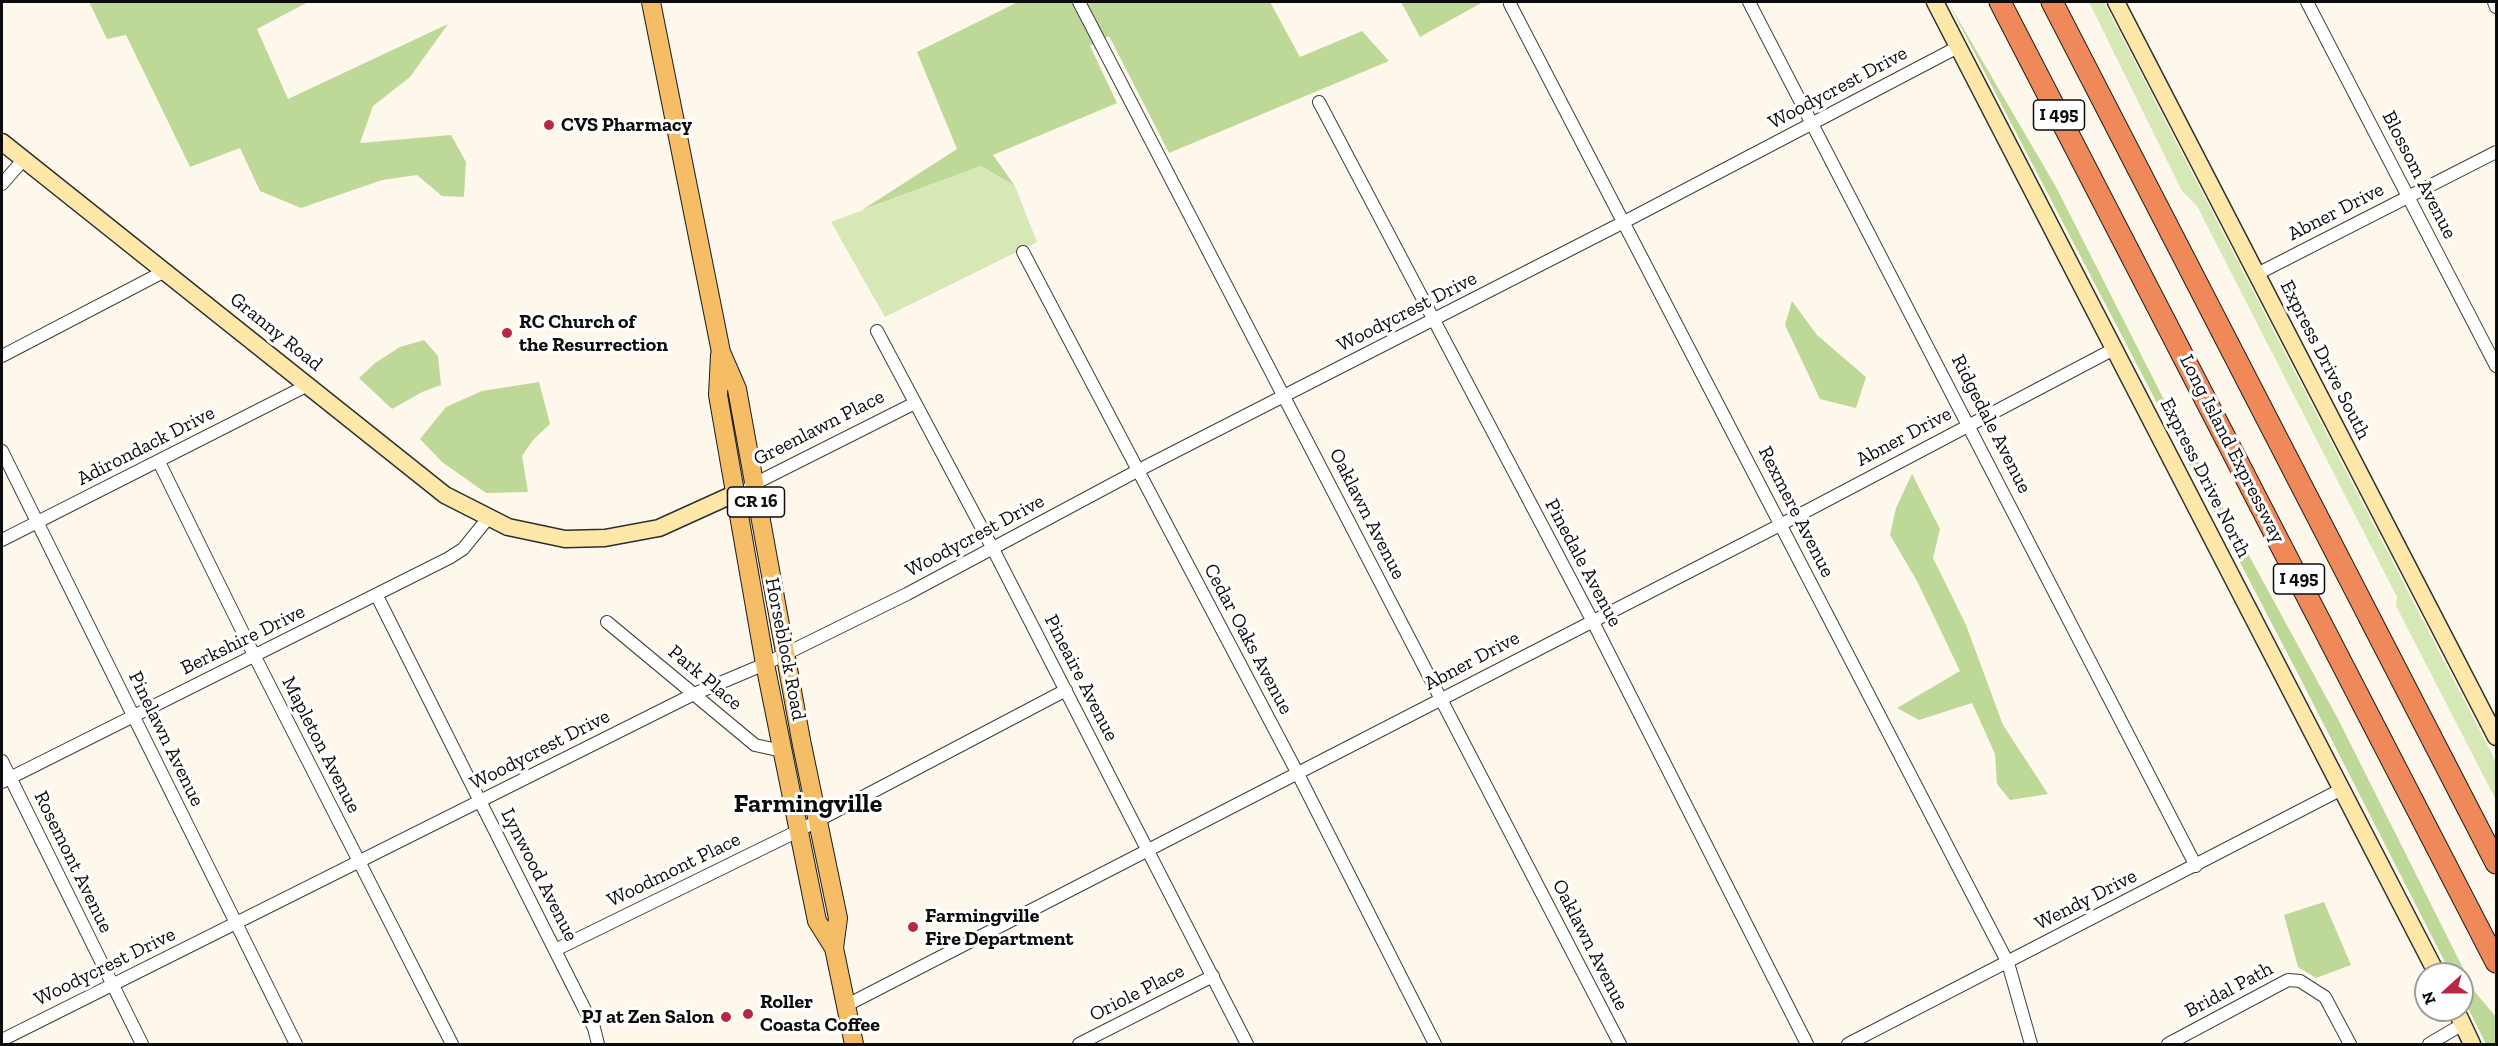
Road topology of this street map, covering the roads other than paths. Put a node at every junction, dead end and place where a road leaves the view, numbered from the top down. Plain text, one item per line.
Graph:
1 (651, 2) edge
2 (1079, 2) edge
3 (1749, 2) edge
4 (1935, 2) edge
5 (1998, 2) edge
6 (2052, 2) edge
7 (2116, 2) edge
8 (2307, 2) edge
9 (2494, 2) edge
10 (1509, 4) dead end
11 (2496, 7) edge
12 (1958, 47) junction
13 (1319, 102) dead end
14 (1813, 123) junction
15 (2, 142) edge
16 (2496, 152) edge
17 (24, 159) junction
18 (2, 184) edge
19 (2408, 197) junction
20 (1624, 222) junction
21 (1023, 252) dead end
22 (165, 271) junction
23 (2257, 274) junction
24 (1433, 320) junction
25 (877, 331) dead end
26 (2114, 348) junction
27 (721, 352) junction
28 (2, 356) edge
29 (2496, 366) edge
30 (308, 385) junction
31 (1284, 397) junction
32 (915, 403) junction
33 (1969, 425) junction
34 (2, 451) edge
35 (159, 462) junction
36 (1137, 471) junction
37 (753, 485) junction
38 (734, 494) junction
39 (489, 517) junction
40 (37, 523) junction
41 (1780, 525) junction
42 (536, 534) joint
43 (2, 540) edge
44 (993, 549) junction
45 (377, 596) junction
46 (1592, 620) junction
47 (607, 622) dead end
48 (785, 654) junction
49 (254, 655) junction
50 (765, 664) junction
51 (1066, 690) junction
52 (694, 694) junction
53 (1441, 700) junction
54 (2491, 713) edge
55 (134, 716) junction
56 (2496, 737) edge
57 (782, 751) junction
58 (2, 761) edge
59 (1298, 774) junction
60 (6, 780) edge
61 (2342, 789) junction
62 (480, 802) junction
63 (817, 821) junction
64 (798, 831) junction
65 (1148, 850) junction
66 (358, 862) junction
67 (2496, 862) edge
68 (2196, 866) junction
69 (236, 925) junction
70 (834, 948) junction
71 (555, 950) junction
72 (2432, 962) edge
73 (2496, 962) edge
74 (2008, 963) junction
75 (1213, 976) junction
76 (112, 985) junction
77 (847, 1005) junction
78 (2453, 1022) edge
79 (2461, 1022) edge
80 (2, 1040) edge
81 (142, 1044) edge
82 (296, 1044) edge
83 (452, 1044) edge
84 (598, 1044) edge
85 (854, 1044) edge
86 (1079, 1044) edge
87 (1247, 1044) edge
88 (1436, 1044) edge
89 (1620, 1044) edge
90 (1807, 1044) edge
91 (1848, 1044) edge
92 (2031, 1044) edge
93 (2168, 1044) edge
94 (2350, 1044) edge
95 (2429, 1044) edge
96 (2472, 1044) edge

1 - 27 main road, Horseblock Road / CR 16
2 - 31 street, Oaklawn Avenue
3 - 14 street, Ridgedale Avenue
4 - 12 main road, Express Drive North
5 - 73 highway, Long Island Expressway / I 495
6 - 67 highway, I 495
7 - 23 main road, Express Drive South
8 - 19 street, Blossom Avenue
9 - 11 street
10 - 20 street, Rexmere Avenue
12 - 14 street, Woodycrest Drive
12 - 26 main road, Express Drive North
13 - 24 street, Pinedale Avenue
14 - 20 street, Woodycrest Drive
14 - 33 street, Ridgedale Avenue
15 - 17 main road, Granny Road
16 - 19 street, Abner Drive
17 - 18 street
17 - 22 main road, Granny Road
19 - 23 street, Abner Drive
19 - 29 street, Blossom Avenue
20 - 24 street, Woodycrest Drive
20 - 41 street, Rexmere Avenue
21 - 36 street, Cedar Oaks Avenue
22 - 28 street
22 - 30 main road, Granny Road
23 - 54 main road, Express Drive South
24 - 31 street, Woodycrest Drive
24 - 46 street, Pinedale Avenue
25 - 32 street, Pineaire Avenue
26 - 33 street, Abner Drive
26 - 61 main road, Express Drive North
27 - 37 main road, Horseblock Road / CR 16
27 - 38 main road, Horseblock Road / CR 16
30 - 35 street, Adirondack Drive
30 - 39 main road, Granny Road
31 - 36 street, Woodycrest Drive
31 - 53 street, Oaklawn Avenue
32 - 37 street, Greenlawn Place
32 - 44 street, Pineaire Avenue
33 - 41 street, Abner Drive
33 - 68 street, Ridgedale Avenue
34 - 40 street, Pinelawn Avenue
35 - 40 street, Adirondack Drive
35 - 49 street, Mapleton Avenue
36 - 44 street, Woodycrest Drive
36 - 59 street, Cedar Oaks Avenue
37 - 38 street, Greenlawn Place
37 - 48 main road, Horseblock Road / CR 16
38 - 42 main road, Greenlawn Place
38 - 50 main road, Horseblock Road / CR 16
39 - 42 main road, Granny Road
39 - 45 street, Berkshire Drive
40 - 43 street, Adirondack Drive
40 - 55 street, Pinelawn Avenue
41 - 46 street, Abner Drive
41 - 74 street, Rexmere Avenue
44 - 48 street, Woodycrest Drive
44 - 51 street, Pineaire Avenue
45 - 49 street, Berkshire Drive
45 - 62 street, Lynwood Avenue
46 - 53 street, Abner Drive
46 - 90 street, Pinedale Avenue
47 - 52 street, Park Place
48 - 50 street, Woodycrest Drive
48 - 63 main road, Horseblock Road / CR 16
49 - 55 street, Berkshire Drive
49 - 66 street, Mapleton Avenue
50 - 52 street, Woodycrest Drive
50 - 57 main road, Horseblock Road / CR 16
51 - 63 street, Woodmont Place
51 - 65 street, Pineaire Avenue
52 - 57 street, Park Place
52 - 62 street, Woodycrest Drive
53 - 59 street, Abner Drive
53 - 89 street, Oaklawn Avenue
54 - 56 main road, Express Drive South
55 - 60 street, Berkshire Drive
55 - 69 street, Pinelawn Avenue
57 - 64 main road, Horseblock Road / CR 16
58 - 60 street, Rosemont Avenue
59 - 65 street, Abner Drive
59 - 88 street, Cedar Oaks Avenue
60 - 76 street, Rosemont Avenue
61 - 68 street, Wendy Drive
61 - 72 main road, Express Drive North
62 - 66 street, Woodycrest Drive
62 - 71 street, Lynwood Avenue
63 - 64 street, Woodmont Place
63 - 70 main road, Horseblock Road / CR 16
64 - 70 main road, Horseblock Road / CR 16
64 - 71 street, Woodmont Place
65 - 75 street, Pineaire Avenue
65 - 77 street, Abner Drive
66 - 69 street, Woodycrest Drive
66 - 83 street, Mapleton Avenue
68 - 74 street, Wendy Drive
69 - 76 street, Woodycrest Drive
69 - 82 street, Pinelawn Avenue
70 - 77 main road, Horseblock Road / CR 16
71 - 84 street, Lynwood Avenue
74 - 91 street, Wendy Drive
74 - 92 street, Rexmere Avenue
75 - 86 street, Oriole Place
75 - 87 street, Pineaire Avenue
76 - 80 street, Woodycrest Drive
76 - 81 street, Rosemont Avenue
77 - 85 main road, Horseblock Road / CR 16
78 - 95 street
79 - 96 main road
93 - 94 street, Bridal Path

